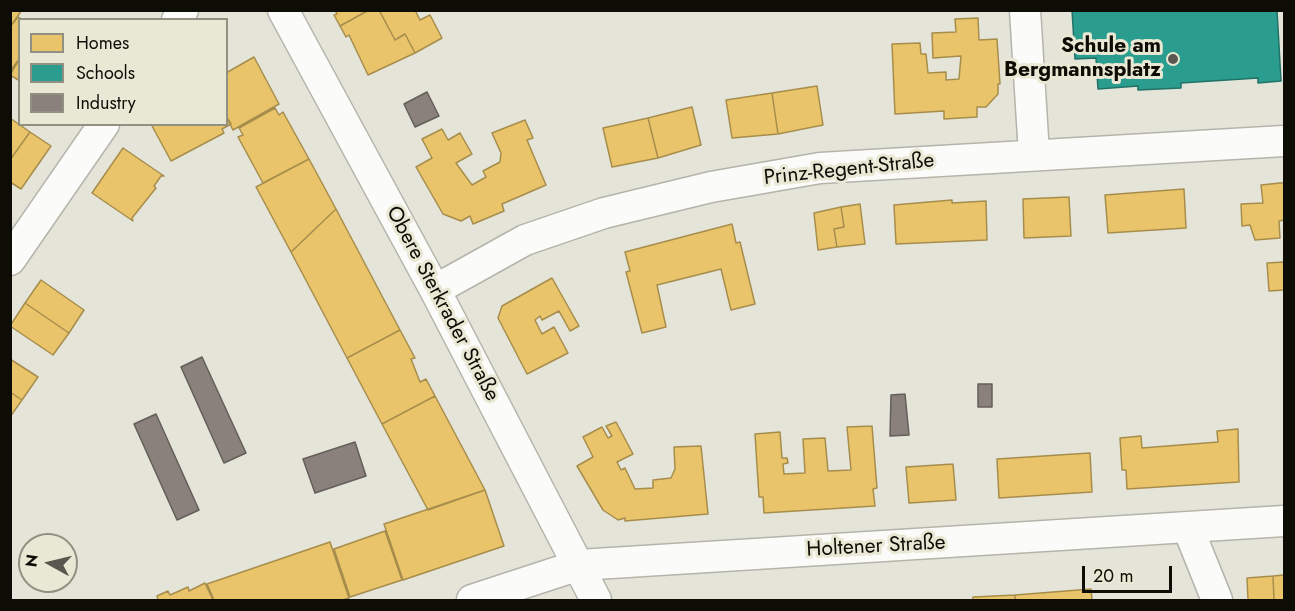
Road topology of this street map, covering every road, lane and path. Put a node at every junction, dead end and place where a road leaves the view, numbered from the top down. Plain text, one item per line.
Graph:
1 (283, 10) edge
2 (1025, 10) edge
3 (103, 126) edge
4 (1284, 141) edge
5 (1034, 154) junction
6 (10, 260) edge
7 (435, 290) junction
8 (1284, 521) edge
9 (1188, 528) junction
10 (579, 565) junction
11 (472, 600) edge
12 (596, 600) edge
13 (1218, 600) edge

1 - 7 street, Obere Sterkrader Straße
2 - 5 street
3 - 6 street
4 - 5 street, Prinz-Regent-Straße
5 - 7 street, Prinz-Regent-Straße
7 - 10 street, Obere Sterkrader Straße
8 - 9 street, Holtener Straße
9 - 10 street, Holtener Straße
9 - 13 street
10 - 11 street, Holtener Straße
10 - 12 street, Obere Sterkrader Straße

